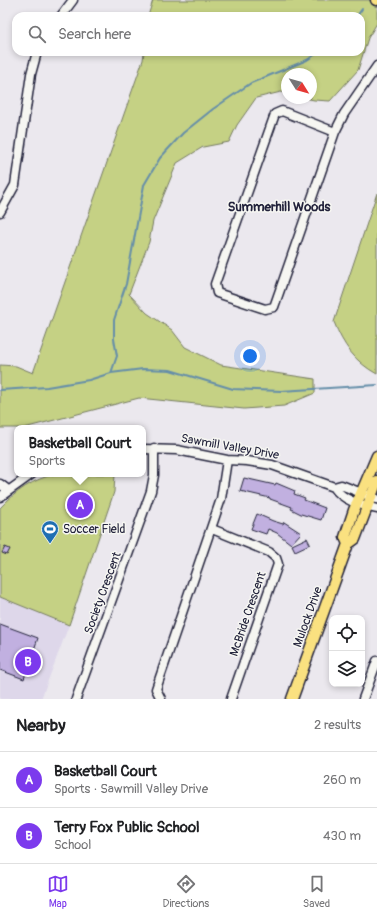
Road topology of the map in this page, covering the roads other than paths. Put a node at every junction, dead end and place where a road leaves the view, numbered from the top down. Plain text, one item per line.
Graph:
1 (73, 0) edge
2 (64, 12) edge
3 (36, 56) edge
4 (377, 66) edge
5 (335, 132) junction
6 (0, 212) edge
7 (154, 448) junction
8 (146, 449) edge
9 (377, 456) edge
10 (227, 460) junction
11 (28, 477) edge
12 (377, 481) edge
13 (0, 484) edge
14 (334, 487) junction
15 (8, 490) junction
16 (361, 492) junction
17 (0, 497) edge
18 (374, 498) edge
19 (357, 503) junction
20 (372, 508) edge
21 (212, 530) junction
22 (348, 544) junction
23 (377, 661) edge
24 (76, 699) edge
25 (161, 699) edge
26 (231, 699) edge
27 (292, 699) edge
28 (363, 699) edge

1 - 2 street
3 - 6 street
4 - 5 street
5 - 5 street
7 - 8 street, Sawmill Valley Drive
7 - 10 street, Sawmill Valley Drive
7 - 24 street, Society Crescent
9 - 16 main road, Mulock Drive
10 - 14 street, Sawmill Valley Drive
10 - 21 street
11 - 15 street
12 - 18 main road, Mulock Drive
13 - 15 street
14 - 16 street, Sawmill Valley Drive
14 - 19 street, Sawmill Valley Drive
15 - 17 street
16 - 18 street, Sawmill Valley Drive
16 - 19 main road, Mulock Drive
18 - 20 main road, Mulock Drive
19 - 20 street, Sawmill Valley Drive
19 - 22 main road, Mulock Drive
20 - 22 main road, Mulock Drive
21 - 25 street
21 - 26 street, McBride Crescent
22 - 27 main road, Mulock Drive
23 - 28 street

